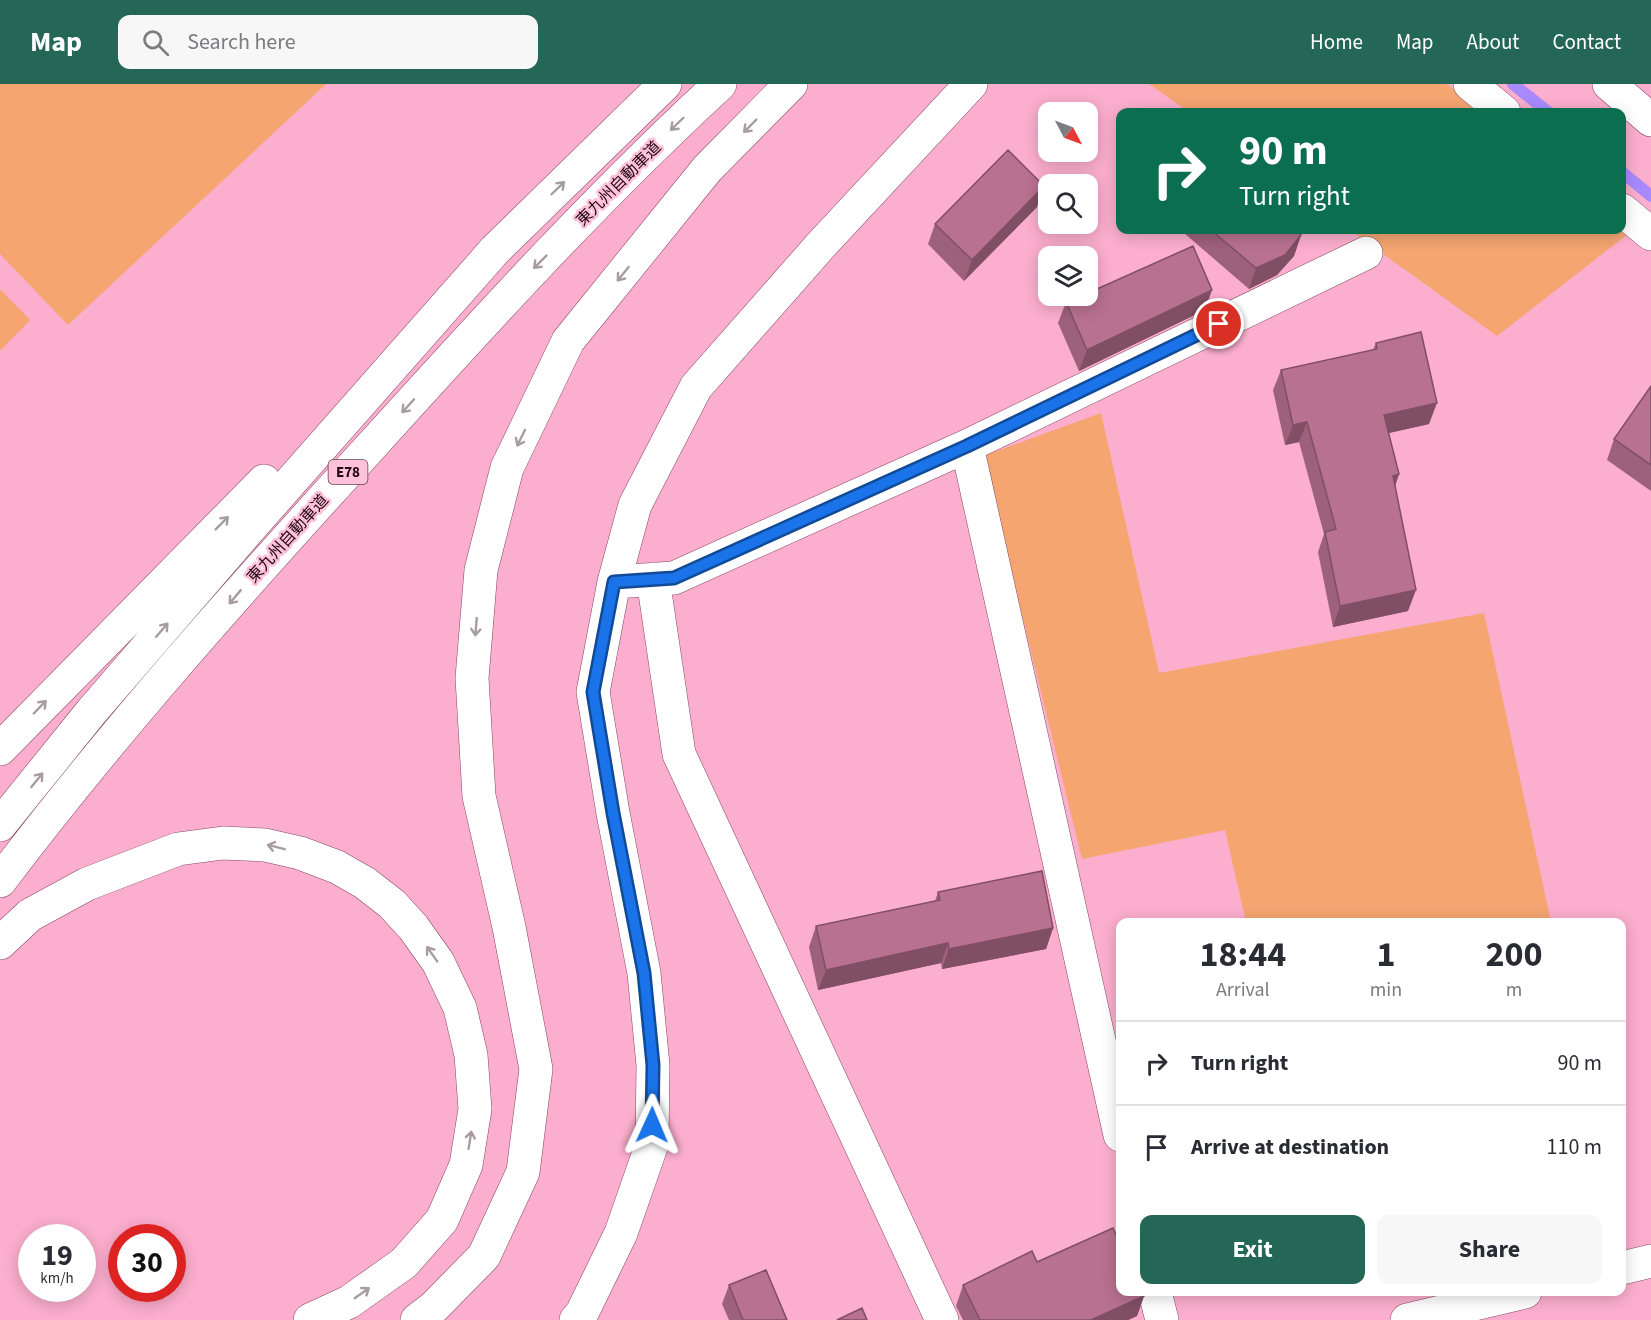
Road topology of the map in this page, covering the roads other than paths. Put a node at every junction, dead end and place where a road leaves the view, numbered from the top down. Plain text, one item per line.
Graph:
1 (664, 84) edge
2 (720, 84) edge
3 (791, 84) edge
4 (971, 84) edge
5 (1470, 84) edge
6 (1609, 84) edge
7 (1499, 108) edge
8 (1651, 120) edge
9 (1626, 213) edge
10 (1651, 234) edge
11 (495, 250) junction
12 (1366, 253) dead end
13 (967, 446) junction
14 (653, 579) junction
15 (614, 582) junction
16 (0, 749) edge
17 (0, 825) edge
18 (0, 881) edge
19 (0, 943) edge
20 (1116, 1117) edge
21 (1651, 1261) edge
22 (1626, 1267) edge
23 (1156, 1296) edge
24 (1509, 1296) edge
25 (310, 1320) edge
26 (417, 1320) edge
27 (576, 1320) edge
28 (942, 1320) edge
29 (1162, 1320) edge
30 (1407, 1320) edge

11 -> 1 main road, 東九州自動車道 / E78
2 -> 18 main road, 東九州自動車道 / E78
3 -> 26 main road
4 - 15 main road
5 - 7 main road
6 - 8 main road
9 - 10 main road
16 -> 11 main road
17 -> 11 main road, 東九州自動車道 / E78
12 - 13 main road
13 - 14 main road
13 - 20 main road
14 - 15 main road
14 - 28 main road
15 - 27 main road
25 -> 19 main road
21 - 22 main road
23 - 29 main road
24 - 30 main road

